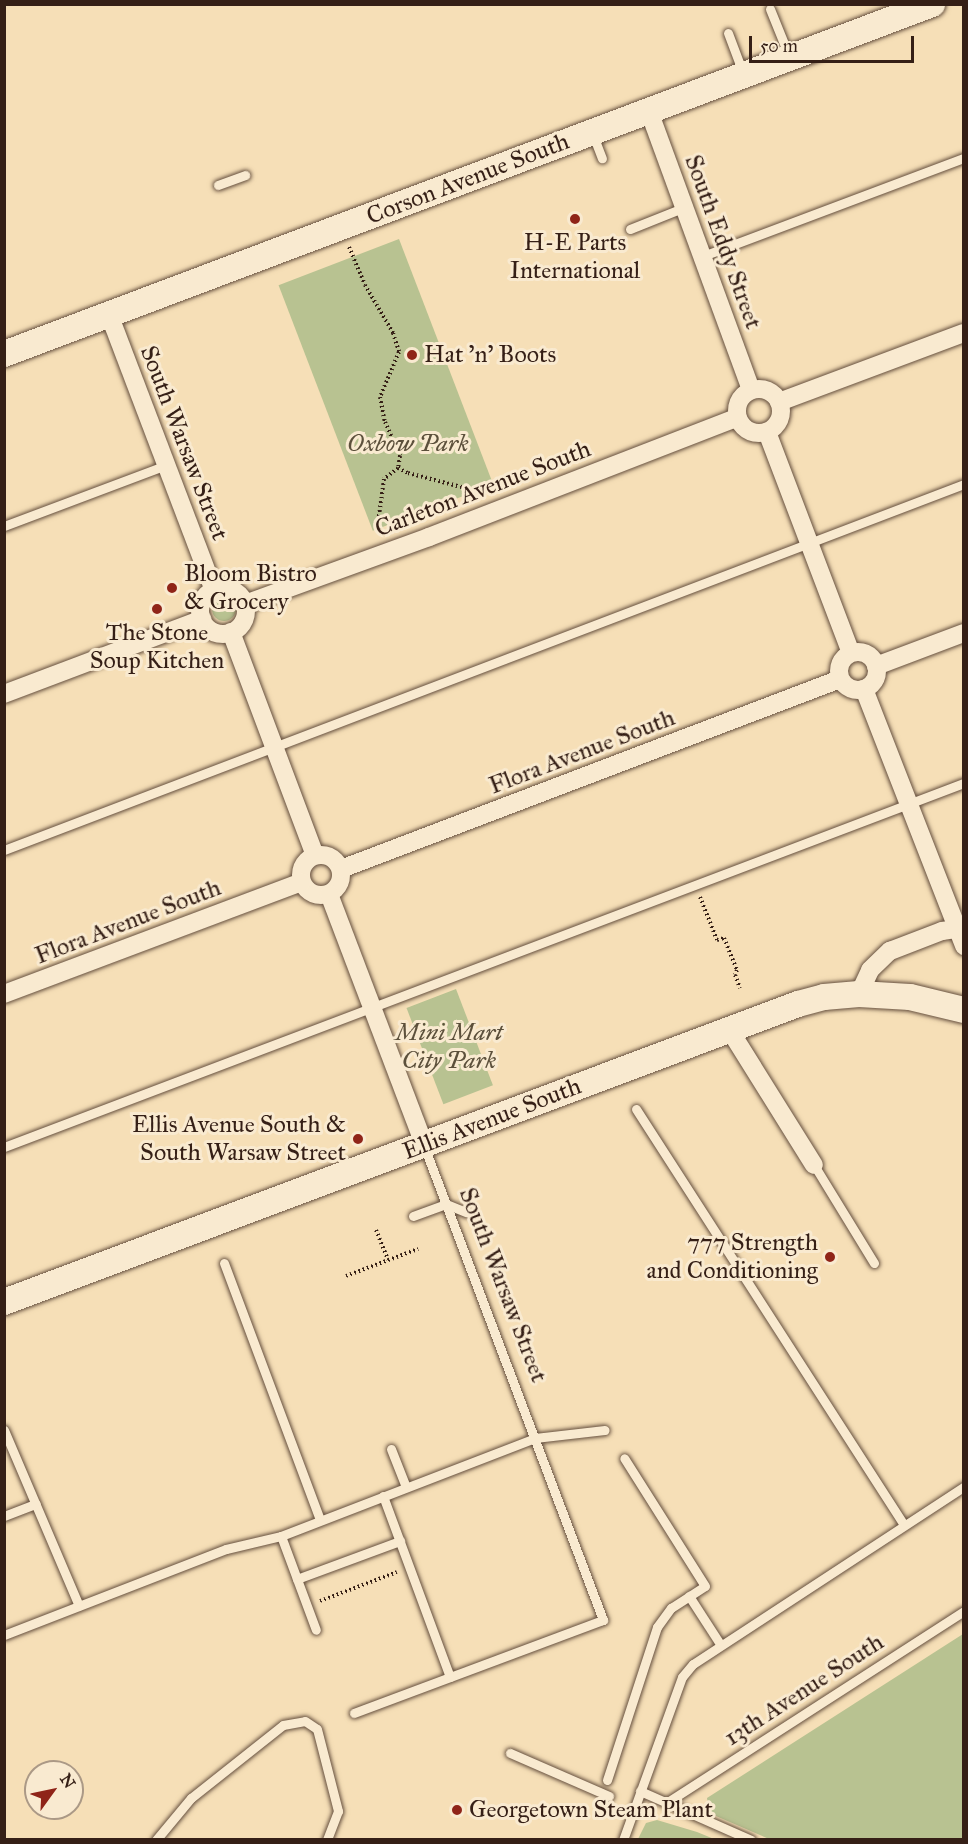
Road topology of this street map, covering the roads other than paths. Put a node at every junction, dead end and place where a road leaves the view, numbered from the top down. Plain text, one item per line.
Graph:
1 (932, 4) edge
2 (770, 9) dead end
3 (728, 33) dead end
4 (790, 58) junction
5 (744, 75) junction
6 (649, 111) junction
7 (592, 133) junction
8 (602, 158) dead end
9 (963, 158) edge
10 (245, 175) dead end
11 (218, 185) dead end
12 (685, 207) junction
13 (630, 229) dead end
14 (703, 256) junction
15 (109, 314) junction
16 (963, 333) edge
17 (4, 354) edge
18 (751, 390) junction
19 (779, 402) junction
20 (738, 417) junction
21 (767, 432) junction
22 (166, 465) junction
23 (963, 484) edge
24 (4, 526) edge
25 (811, 543) junction
26 (214, 590) junction
27 (245, 604) junction
28 (202, 619) junction
29 (231, 632) junction
30 (963, 633) edge
31 (851, 653) junction
32 (876, 666) junction
33 (840, 679) junction
34 (864, 689) junction
35 (4, 694) edge
36 (274, 749) junction
37 (963, 783) edge
38 (907, 804) junction
39 (4, 850) edge
40 (315, 855) junction
41 (341, 870) junction
42 (302, 882) junction
43 (329, 894) junction
44 (961, 935) edge
45 (4, 994) edge
46 (859, 994) junction
47 (371, 1008) junction
48 (963, 1010) edge
49 (729, 1029) junction
50 (636, 1109) dead end
51 (424, 1144) junction
52 (4, 1147) edge
53 (814, 1165) joint
54 (446, 1204) junction
55 (466, 1212) dead end
56 (413, 1216) dead end
57 (224, 1263) dead end
58 (874, 1263) dead end
59 (4, 1302) edge
60 (4, 1430) edge
61 (605, 1430) dead end
62 (535, 1438) junction
63 (391, 1449) dead end
64 (624, 1458) dead end
65 (406, 1487) junction
66 (963, 1487) edge
67 (555, 1493) junction
68 (383, 1496) junction
69 (544, 1497) dead end
70 (36, 1504) junction
71 (4, 1516) edge
72 (320, 1520) junction
73 (904, 1525) junction
74 (281, 1536) junction
75 (400, 1541) junction
76 (297, 1580) junction
77 (689, 1596) junction
78 (79, 1606) junction
79 (963, 1611) edge
80 (316, 1630) dead end
81 (4, 1635) edge
82 (720, 1644) junction
83 (450, 1677) junction
84 (354, 1713) dead end
85 (510, 1753) dead end
86 (607, 1780) dead end
87 (640, 1791) junction
88 (609, 1796) dead end
89 (666, 1803) junction
90 (156, 1839) edge
91 (327, 1839) edge
92 (622, 1839) edge
93 (751, 1839) edge

1 - 4 street, Corson Avenue South
2 - 4 lane
3 - 5 lane
4 - 5 street, Corson Avenue South
5 - 6 street, Corson Avenue South
6 - 7 street, Corson Avenue South
6 - 12 street, South Eddy Street
7 - 8 lane
7 - 15 street, Corson Avenue South
9 - 14 lane
10 - 11 lane
12 - 13 lane
12 - 14 street, South Eddy Street
14 - 18 street, South Eddy Street
15 - 17 street, Corson Avenue South
15 - 22 street, South Warsaw Street
16 - 19 street
18 - 19 street
18 - 20 street
19 - 21 street
20 - 21 street
20 - 27 street, Carleton Avenue South
21 - 25 street
22 - 24 lane
22 - 26 street, South Warsaw Street
23 - 25 lane
25 - 31 street
25 - 36 lane
26 - 27 street
26 - 28 street
27 - 29 street
28 - 29 street
28 - 35 street
29 - 36 street
30 - 32 street
31 - 32 street
31 - 33 street
32 - 34 street
33 - 34 street
33 - 41 street, Flora Avenue South
34 - 38 street
36 - 39 lane
36 - 40 street
37 - 38 lane
38 - 44 street
38 - 47 lane
40 - 41 street
40 - 42 street
41 - 43 street
42 - 43 street
42 - 45 street, Flora Avenue South
43 - 47 street, South Warsaw Street
44 - 46 street
46 - 48 street, Ellis Avenue South
46 - 49 street, Ellis Avenue South
47 - 51 street, South Warsaw Street
47 - 52 lane
49 - 51 street, Ellis Avenue South
49 - 53 street
50 - 73 lane
51 - 54 lane, South Warsaw Street
51 - 59 street, Ellis Avenue South
53 - 58 lane
54 - 55 lane
54 - 56 lane
54 - 62 lane, South Warsaw Street
57 - 72 lane
60 - 70 lane
61 - 62 lane
62 - 65 lane
62 - 67 lane, South Warsaw Street
63 - 65 lane
64 - 77 lane
65 - 68 lane
66 - 73 lane
67 - 69 lane
67 - 83 lane, South Warsaw Street
68 - 72 lane
68 - 75 lane
70 - 71 lane
70 - 78 lane
72 - 74 lane
73 - 82 lane
74 - 76 lane
74 - 78 lane
75 - 76 lane
75 - 83 lane
76 - 80 lane
77 - 82 lane
77 - 86 lane
78 - 81 lane
79 - 89 lane, 13th Avenue South
82 - 87 lane
83 - 84 lane
85 - 88 lane
87 - 89 lane
87 - 92 lane
89 - 93 lane
90 - 91 lane

